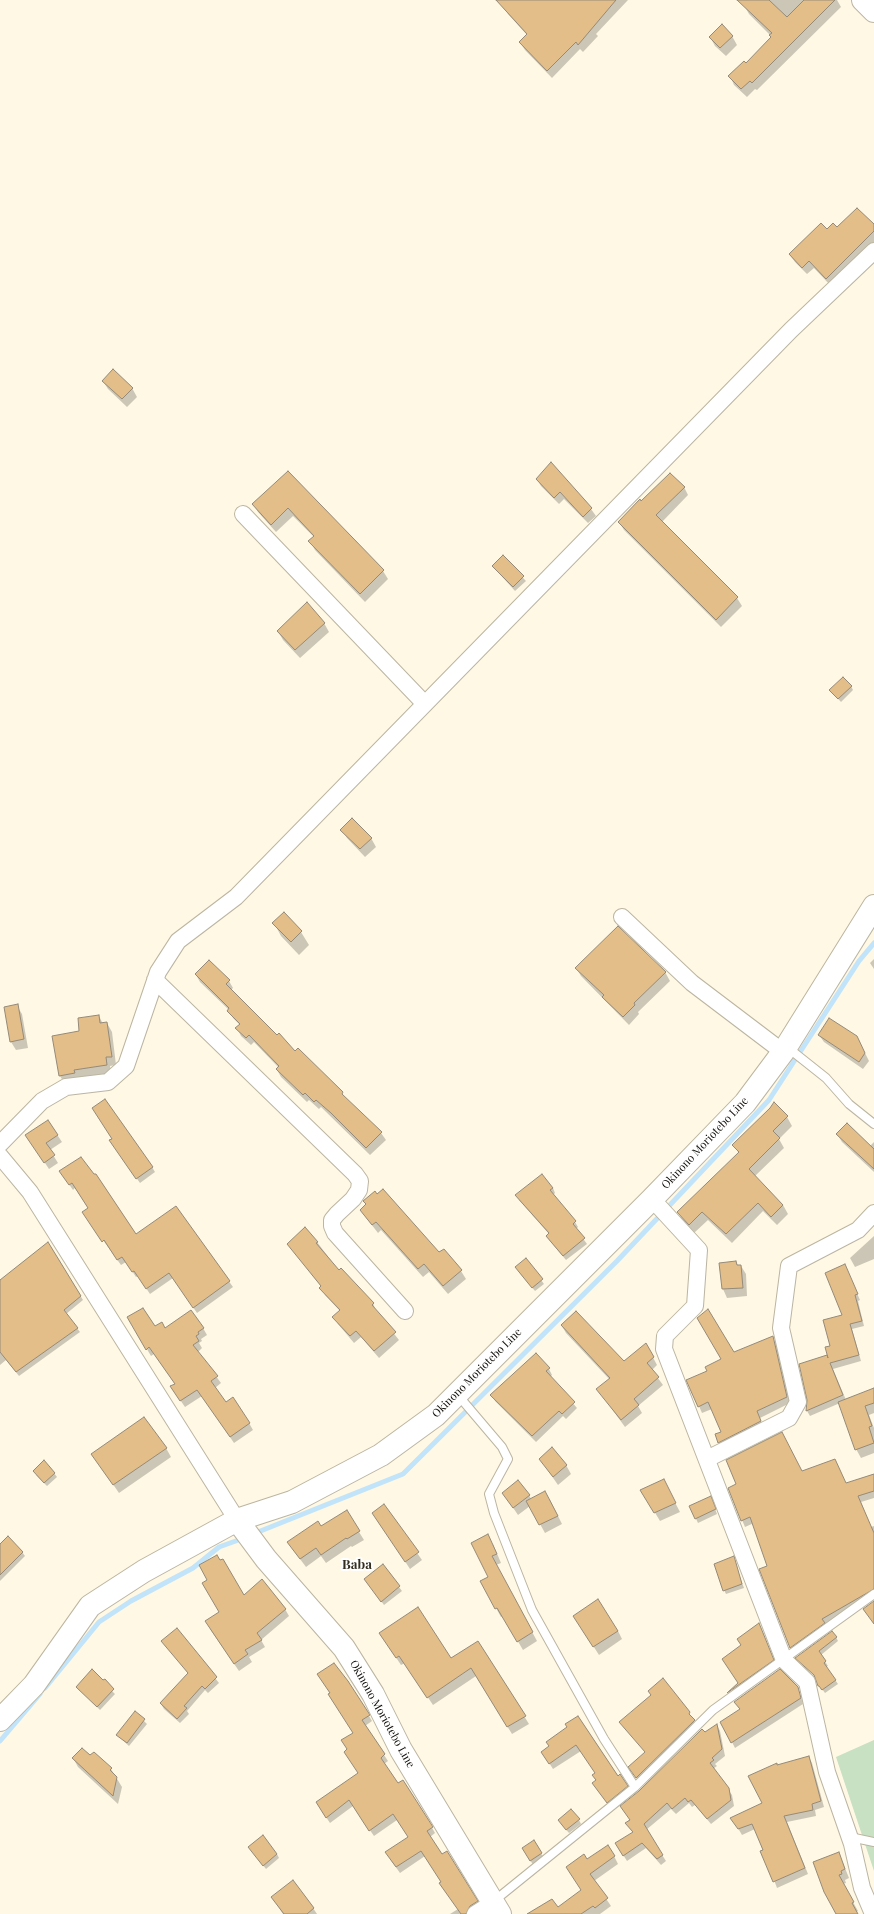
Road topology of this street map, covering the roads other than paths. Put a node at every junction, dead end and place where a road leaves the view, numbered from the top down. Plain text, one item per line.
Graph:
1 (863, 0) edge
2 (874, 11) edge
3 (874, 251) edge
4 (244, 514) dead end
5 (424, 703) junction
6 (874, 906) edge
7 (622, 917) dead end
8 (155, 980) junction
9 (785, 1049) junction
10 (874, 1124) edge
11 (0, 1144) edge
12 (0, 1156) edge
13 (652, 1199) junction
14 (874, 1213) edge
15 (405, 1311) dead end
16 (457, 1393) junction
17 (707, 1459) junction
18 (237, 1520) junction
19 (874, 1594) edge
20 (784, 1660) junction
21 (0, 1720) edge
22 (635, 1787) junction
23 (850, 1837) junction
24 (874, 1842) edge
25 (497, 1908) edge
26 (475, 1914) edge
27 (873, 1914) edge

1 - 2 main road
3 - 5 street
4 - 5 street
5 - 8 street
6 - 9 main road, Okinono Moriotebo Line
7 - 9 street
8 - 11 street
8 - 15 street
9 - 10 lane
9 - 13 main road, Okinono Moriotebo Line
12 - 18 street
13 - 16 main road, Okinono Moriotebo Line
13 - 17 street
14 - 17 street
16 - 18 main road, Okinono Moriotebo Line
16 - 22 lane
17 - 20 street
18 - 21 main road
18 - 25 main road, Okinono Moriotebo Line
19 - 20 lane
20 - 22 lane
20 - 23 street
22 - 25 lane
23 - 24 lane
23 - 27 street
25 - 26 street

